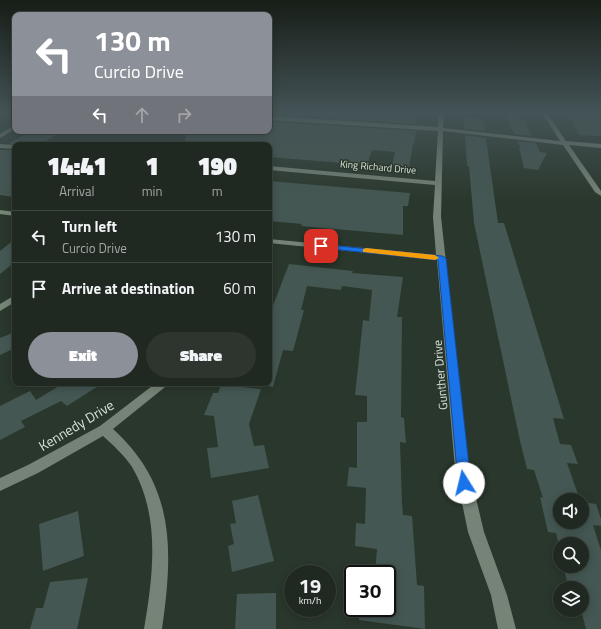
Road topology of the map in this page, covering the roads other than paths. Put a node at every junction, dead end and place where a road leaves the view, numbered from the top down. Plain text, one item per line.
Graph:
1 (439, 142) edge
2 (559, 142) edge
3 (565, 143) junction
4 (0, 146) edge
5 (601, 146) edge
6 (12, 147) edge
7 (272, 168) edge
8 (438, 182) junction
9 (601, 194) edge
10 (0, 212) edge
11 (12, 214) edge
12 (272, 241) edge
13 (442, 258) junction
14 (12, 300) edge
15 (0, 308) edge
16 (160, 386) edge
17 (104, 429) junction
18 (0, 485) edge
19 (153, 629) edge
20 (507, 629) edge

1 - 8 street, Gunther Drive
2 - 3 street
3 - 5 street
3 - 9 street
4 - 6 street
7 - 8 street, King Richard Drive
8 - 13 street, Gunther Drive
10 - 11 street
12 - 13 street
13 - 20 street, Gunther Drive
14 - 15 street
16 - 17 street, Kennedy Drive
17 - 18 street, Kennedy Drive
17 - 19 street

